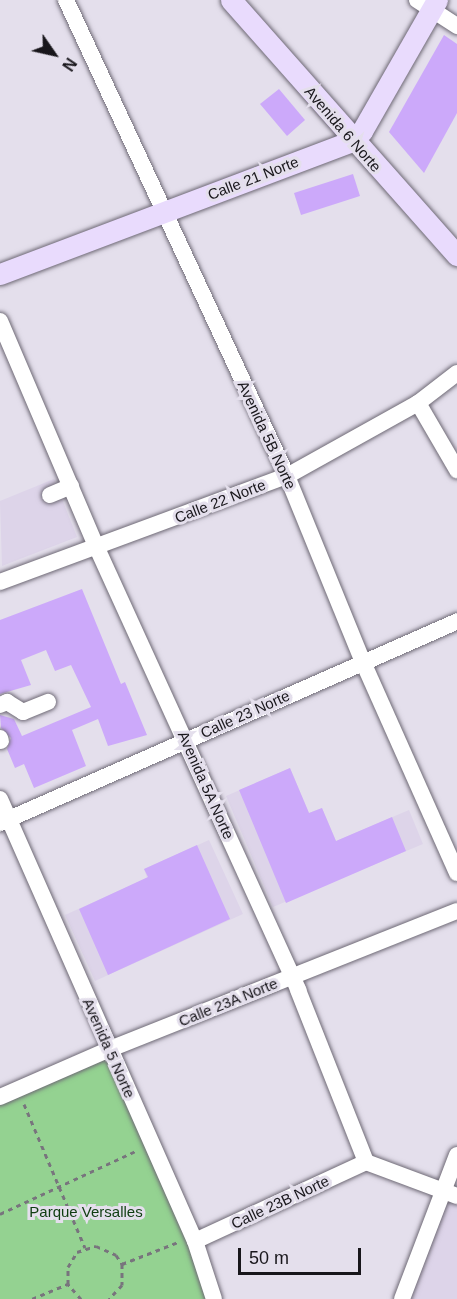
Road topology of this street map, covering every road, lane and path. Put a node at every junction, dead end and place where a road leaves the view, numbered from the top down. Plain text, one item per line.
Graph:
1 (67, 0) edge
2 (231, 0) edge
3 (428, 3) edge
4 (457, 26) edge
5 (352, 141) junction
6 (162, 213) junction
7 (457, 255) edge
8 (0, 274) edge
9 (0, 321) edge
10 (457, 373) edge
11 (417, 403) junction
12 (457, 470) edge
13 (287, 476) junction
14 (71, 486) junction
15 (50, 495) dead end
16 (97, 548) junction
17 (0, 582) edge
18 (457, 621) edge
19 (363, 662) junction
20 (48, 702) dead end
21 (0, 705) edge
22 (186, 741) junction
23 (0, 799) edge
24 (4, 821) edge
25 (457, 873) edge
26 (457, 911) edge
27 (292, 977) junction
28 (110, 1049) junction
29 (0, 1097) edge
30 (23, 1103) dead end
31 (151, 1144) junction
32 (457, 1155) edge
33 (366, 1162) junction
34 (59, 1187) junction
35 (450, 1194) edge
36 (0, 1214) edge
37 (187, 1241) junction
38 (85, 1248) junction
39 (122, 1264) junction
40 (68, 1284) junction
41 (32, 1299) edge
42 (81, 1299) edge
43 (109, 1299) edge
44 (214, 1299) edge
45 (402, 1299) edge

1 - 6 street, Avenida 5B Norte
2 - 5 main road, Avenida 6 Norte
3 - 4 street
3 - 5 main road
5 - 6 main road, Calle 21 Norte
5 - 7 main road, Avenida 6 Norte
6 - 8 main road, Calle 21 Norte
6 - 13 street, Avenida 5B Norte
9 - 14 street, Avenida 5A Norte
10 - 11 street, Calle 22 Norte
11 - 12 street
11 - 13 street, Calle 22 Norte
13 - 16 street, Calle 22 Norte
13 - 19 street, Avenida 5B Norte
14 - 15 street
14 - 16 street, Avenida 5A Norte
16 - 17 street, Calle 22 Norte
16 - 22 street, Avenida 5A Norte
18 - 19 street, Calle 23 Norte
19 - 22 street, Calle 23 Norte
19 - 25 street, Avenida 5B Norte
20 - 21 street
22 - 24 street, Calle 23 Norte
22 - 27 street, Avenida 5A Norte
23 - 24 street, Avenida 5 Norte
24 - 28 street, Avenida 5 Norte
26 - 27 street, Calle 23A Norte
27 - 28 street, Calle 23A Norte
27 - 33 street, Avenida 5A Norte
28 - 29 street, Calle 23A Norte
28 - 31 street, Avenida 5 Norte
30 - 34 path
31 - 34 path
31 - 37 street, Avenida 5 Norte
32 - 35 street
33 - 35 street
33 - 37 street, Calle 23B Norte
34 - 36 path
34 - 38 path
35 - 45 street
37 - 39 path
37 - 44 street, Avenida 5 Norte
38 - 39 path
38 - 40 path
39 - 43 path
40 - 41 path
40 - 42 path

